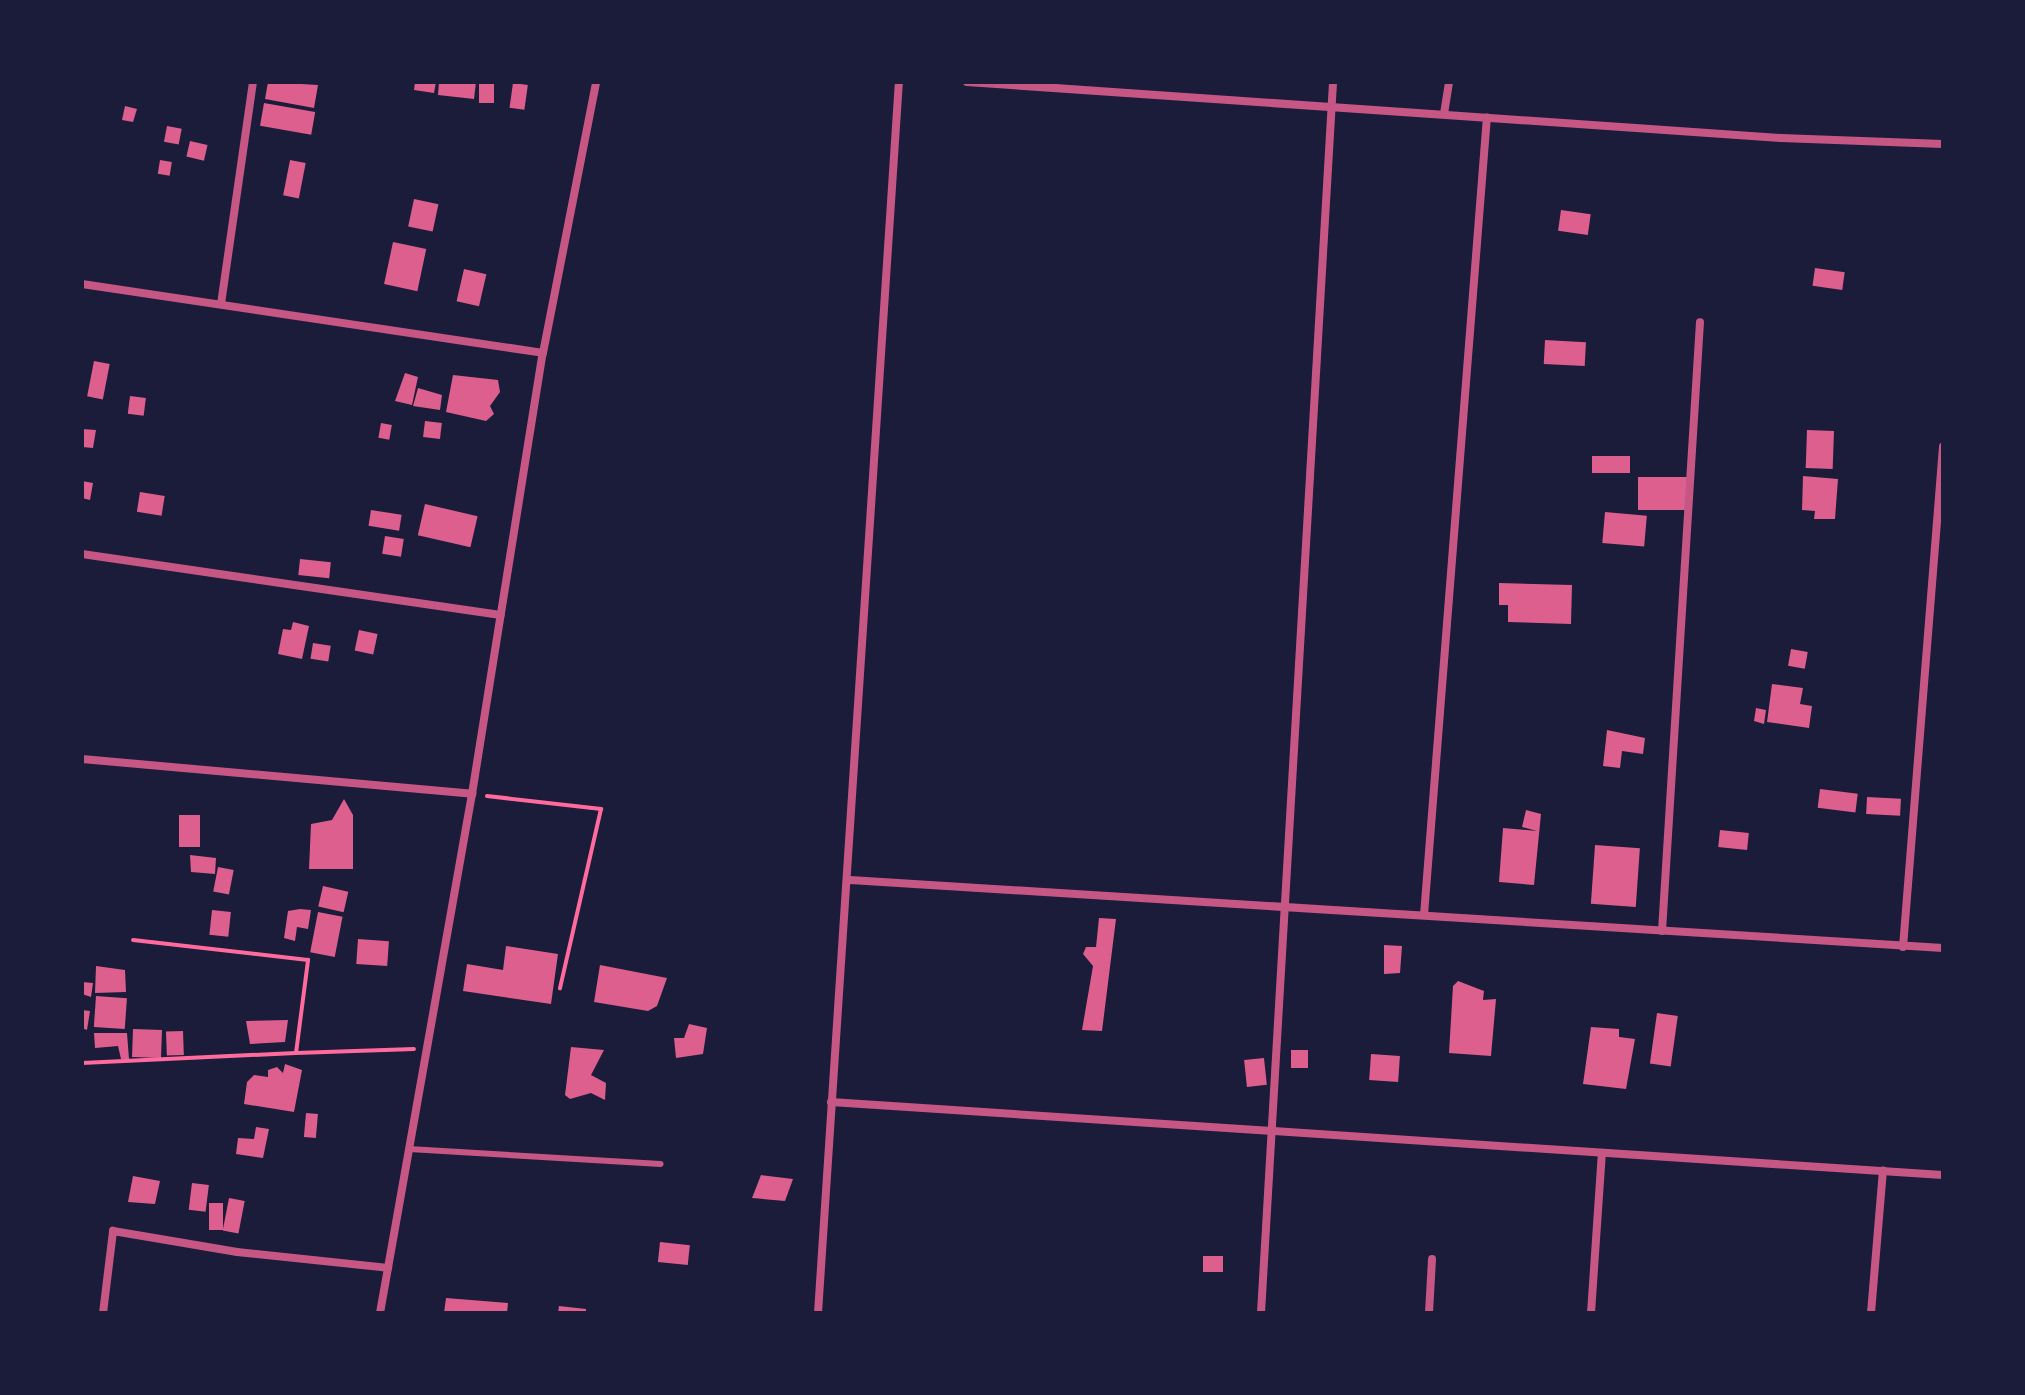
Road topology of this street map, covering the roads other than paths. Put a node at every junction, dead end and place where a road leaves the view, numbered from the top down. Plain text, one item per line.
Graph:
1 (253, 82) edge
2 (596, 82) edge
3 (899, 82) edge
4 (967, 82) edge
5 (1333, 82) edge
6 (1449, 82) edge
7 (1333, 106) junction
8 (1444, 114) junction
9 (1487, 117) junction
10 (1943, 144) edge
11 (82, 284) edge
12 (221, 304) junction
13 (1700, 322) dead end
14 (543, 353) junction
15 (1943, 447) edge
16 (82, 554) edge
17 (501, 615) junction
18 (82, 759) edge
19 (472, 794) junction
20 (850, 880) junction
21 (1284, 906) junction
22 (1424, 915) junction
23 (1662, 931) junction
24 (1903, 947) junction
25 (1943, 948) edge
26 (831, 1102) junction
27 (1270, 1131) junction
28 (409, 1149) junction
29 (1602, 1153) junction
30 (661, 1164) dead end
31 (1883, 1171) junction
32 (1943, 1175) edge
33 (1432, 1259) dead end
34 (388, 1268) junction
35 (103, 1313) edge
36 (380, 1313) edge
37 (818, 1313) edge
38 (1261, 1313) edge
39 (1429, 1313) edge
40 (1591, 1313) edge
41 (1871, 1313) edge

1 - 12 street
2 - 14 street
3 - 20 street
4 - 7 street
5 - 7 street
6 - 8 street
7 - 8 street
7 - 21 street
8 - 9 street
9 - 10 street
9 - 22 street
11 - 12 street
12 - 14 street
13 - 23 street
14 - 17 street
15 - 24 street
16 - 17 street
17 - 19 street
18 - 19 street
19 - 28 street
20 - 21 street
20 - 26 street
21 - 22 street
21 - 27 street
22 - 23 street
23 - 24 street
24 - 25 street
26 - 27 street
26 - 37 street
27 - 29 street
27 - 38 street
28 - 30 lane
28 - 34 street
29 - 31 street
29 - 40 street
31 - 32 street
31 - 41 street
33 - 39 street
34 - 35 street
34 - 36 street

